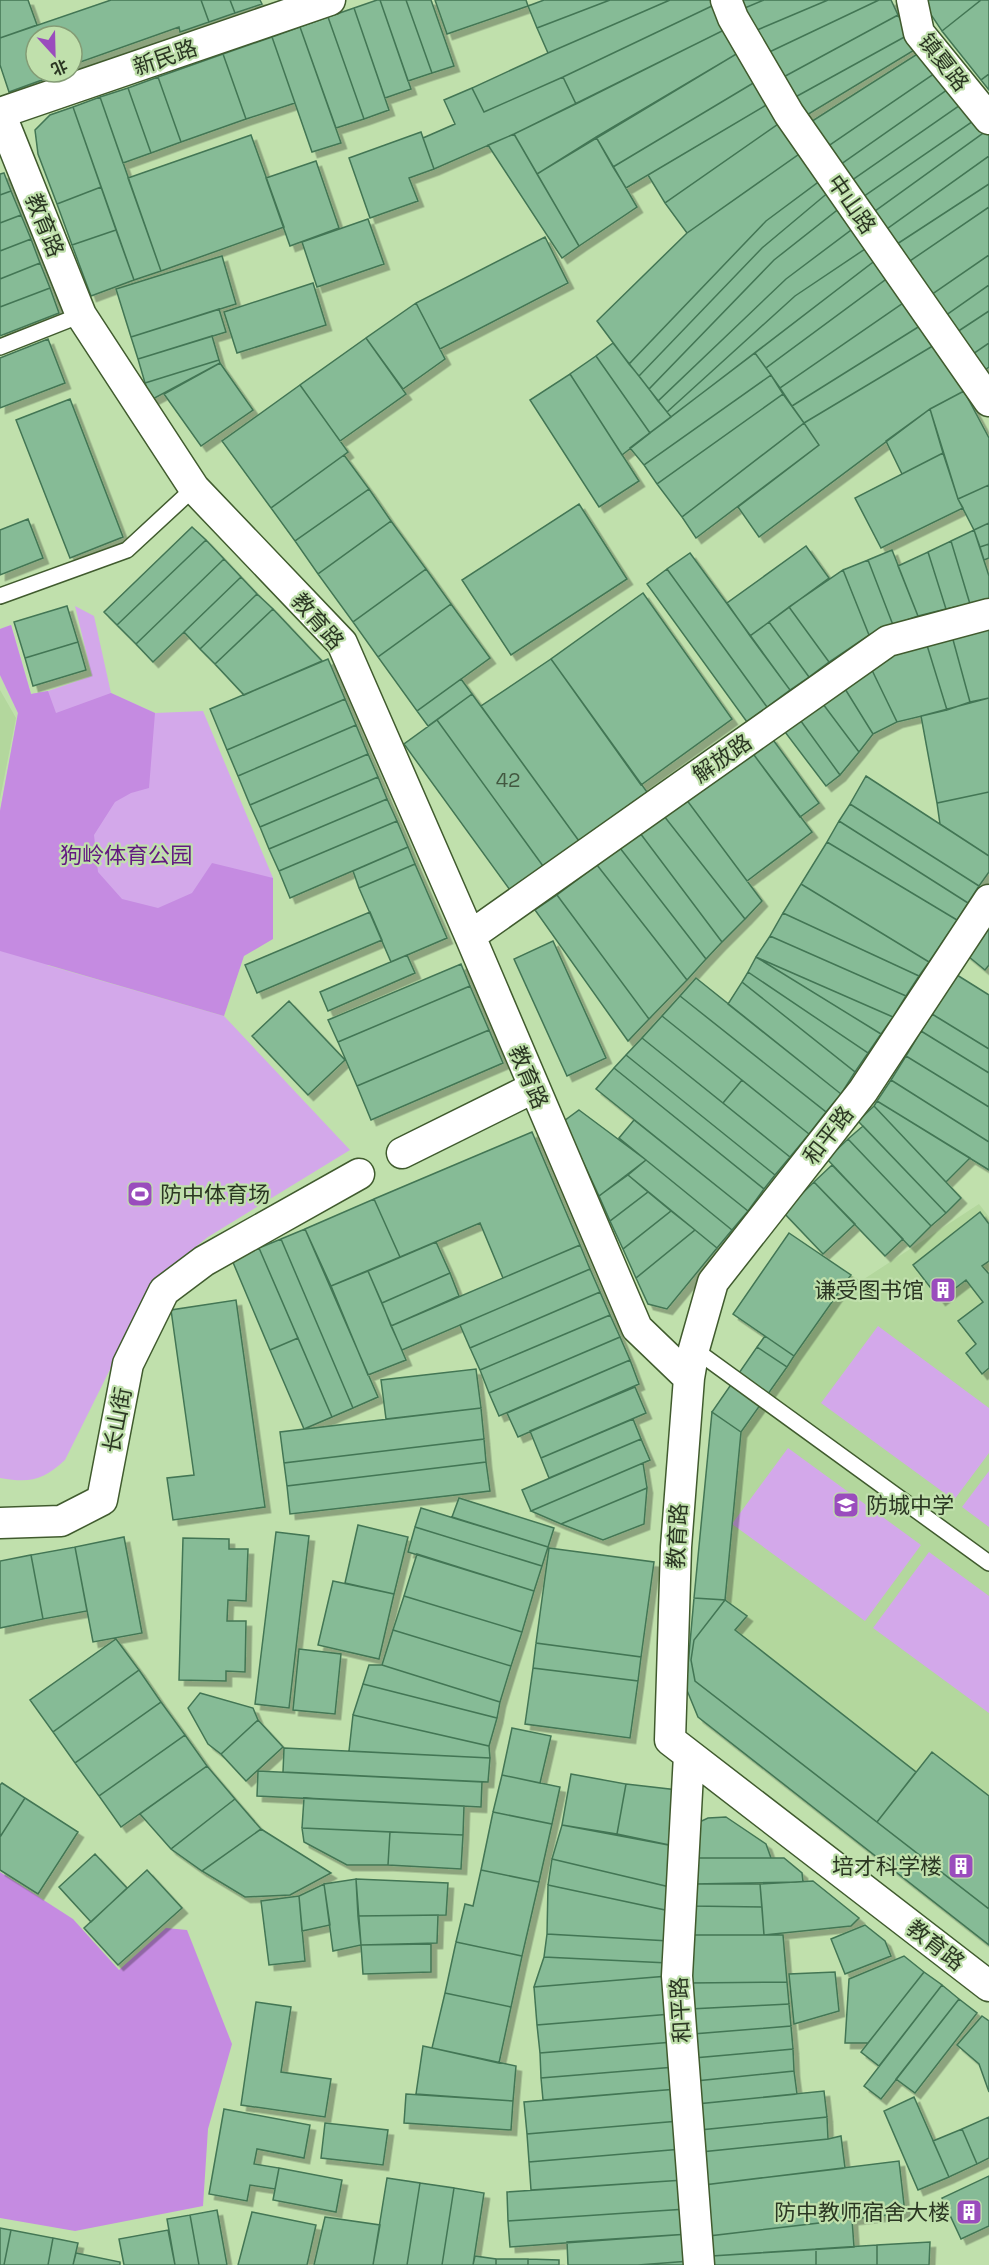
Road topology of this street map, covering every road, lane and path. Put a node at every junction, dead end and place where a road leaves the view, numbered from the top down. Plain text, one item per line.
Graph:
1 (330, 0) edge
2 (726, 0) edge
3 (912, 0) edge
4 (0, 113) edge
5 (989, 119) edge
6 (81, 315) junction
7 (0, 346) edge
8 (989, 401) edge
9 (194, 488) junction
10 (0, 596) edge
11 (989, 614) edge
12 (989, 900) edge
13 (470, 936) junction
14 (533, 1088) junction
15 (402, 1153) dead end
16 (359, 1174) dead end
17 (691, 1364) junction
18 (0, 1523) edge
19 (989, 1563) edge
20 (689, 1755) junction
21 (989, 1986) edge
22 (699, 2265) edge

1 - 4 street, 新民路
2 - 8 street, 中山路
3 - 5 street, 镇夏路
4 - 6 street, 教育路
6 - 7 lane
6 - 9 street, 教育路
9 - 10 lane
9 - 13 street, 教育路
11 - 13 street, 解放路
12 - 17 street, 和平路
13 - 14 street, 教育路
14 - 15 street
14 - 17 street, 教育路
16 - 18 street, 长山街
17 - 19 lane
17 - 20 street, 教育路
20 - 21 street, 教育路
20 - 22 street, 和平路

